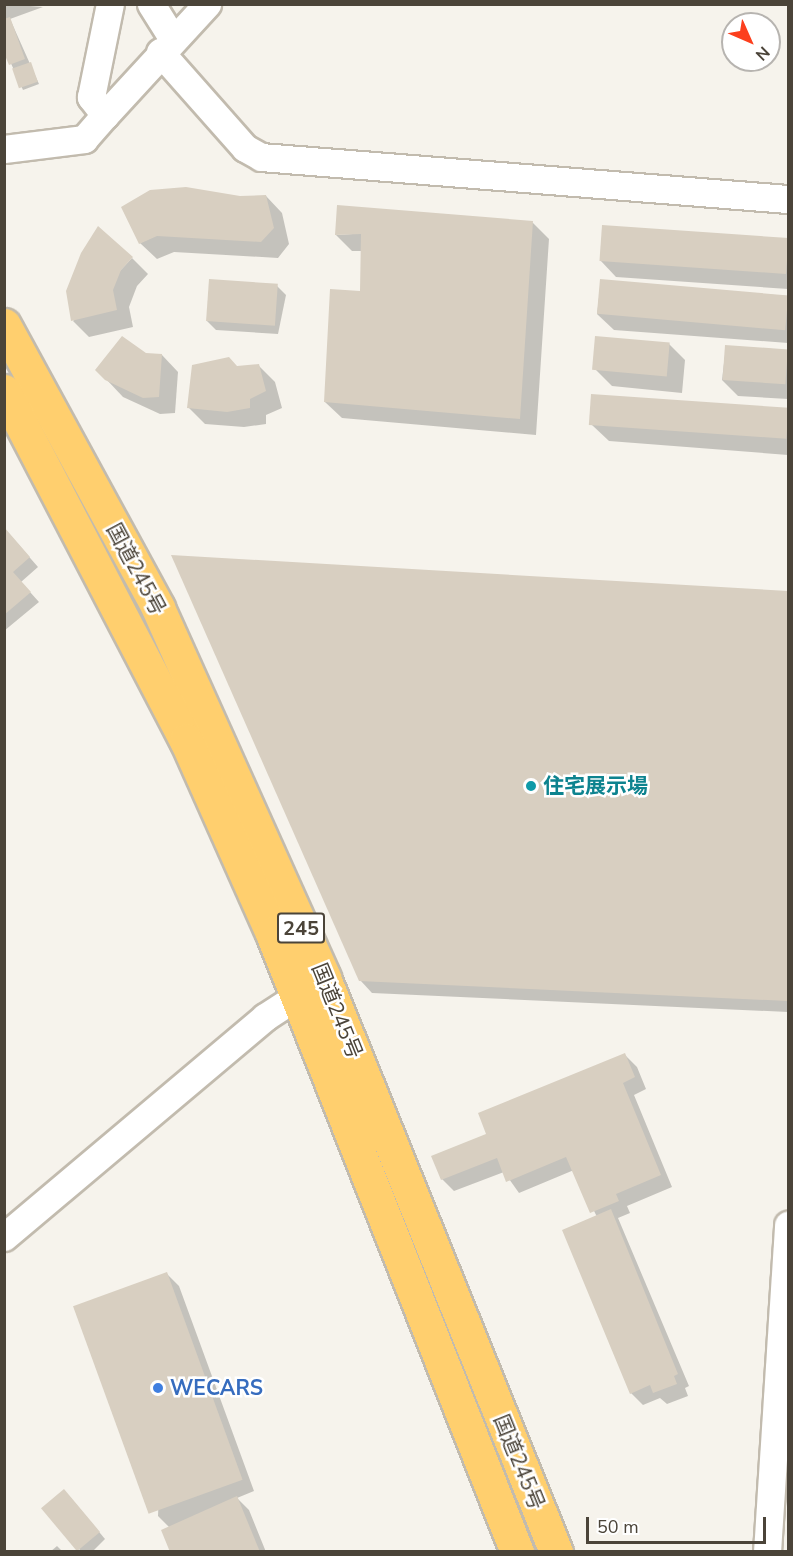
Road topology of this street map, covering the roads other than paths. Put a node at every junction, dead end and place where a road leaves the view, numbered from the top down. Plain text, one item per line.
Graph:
1 (110, 4) edge
2 (151, 4) edge
3 (207, 4) edge
4 (166, 45) junction
5 (105, 115) junction
6 (4, 149) edge
7 (789, 199) edge
8 (4, 325) edge
9 (4, 391) edge
10 (297, 996) junction
11 (789, 1225) edge
12 (4, 1237) edge
13 (517, 1551) edge
14 (555, 1551) edge
15 (767, 1551) edge

1 - 5 street
2 - 4 street
3 - 4 street
4 - 5 street
4 - 7 street
5 - 6 street
8 - 14 highway, 国道245号 / 245
9 - 10 highway, 国道245号 / 245
10 - 12 street
10 - 13 highway, 国道245号 / 245
11 - 15 street

